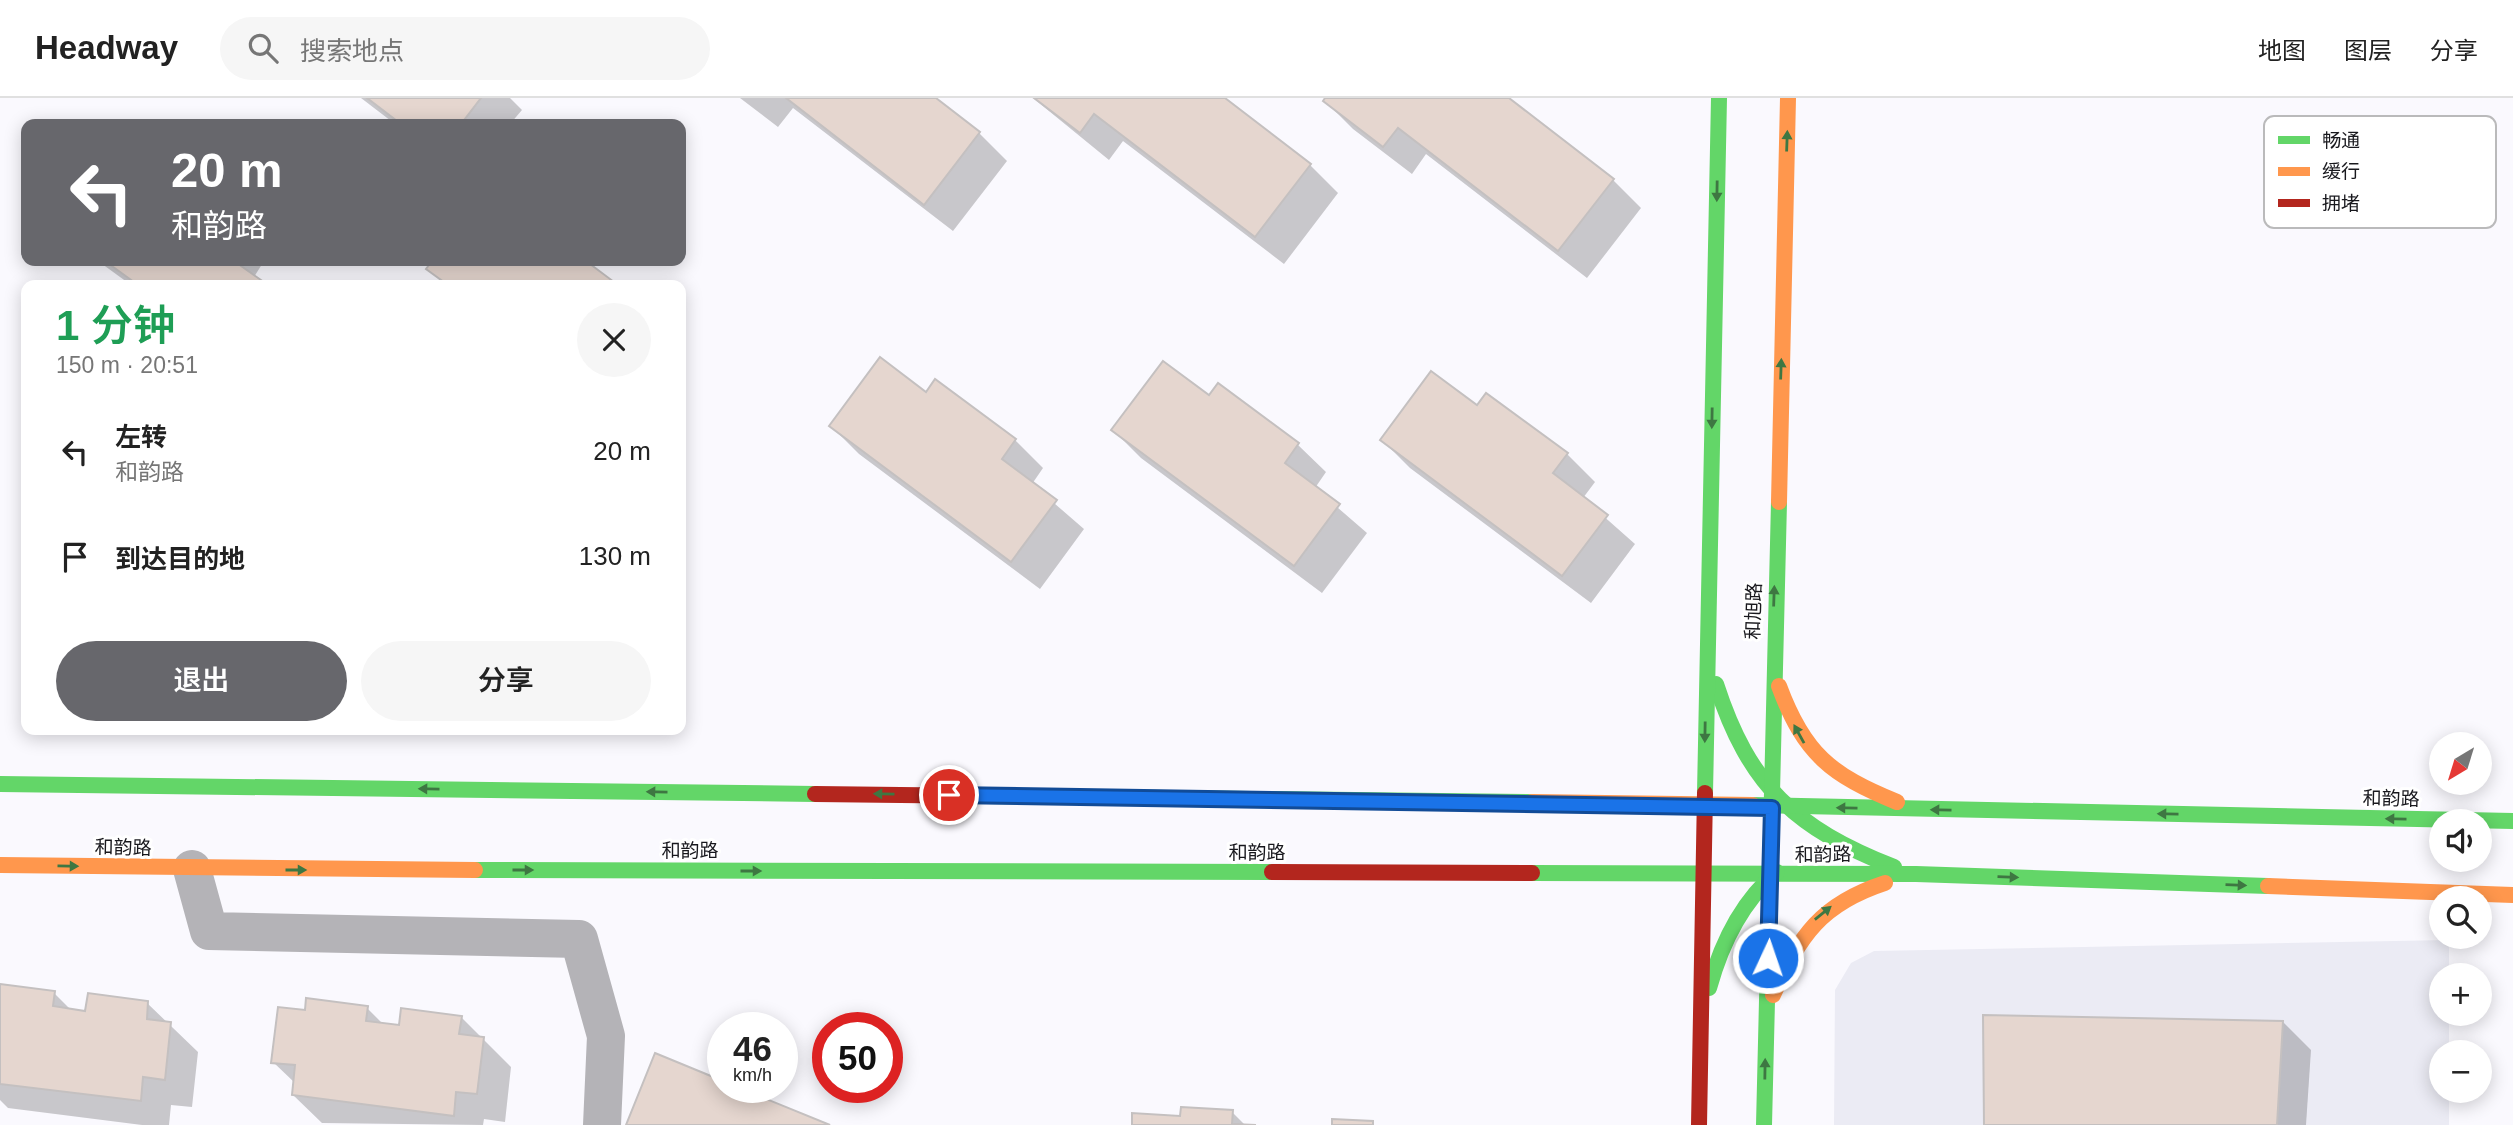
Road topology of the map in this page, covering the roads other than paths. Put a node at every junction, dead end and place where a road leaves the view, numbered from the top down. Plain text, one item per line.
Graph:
1 (1719, 98) edge
2 (1788, 98) edge
3 (1707, 639) junction
4 (1773, 664) junction
5 (0, 784) edge
6 (1776, 803) junction
7 (1703, 804) junction
8 (1915, 809) junction
9 (2513, 821) edge
10 (1867, 825) dead end
11 (1849, 832) dead end
12 (1830, 840) junction
13 (0, 865) edge
14 (192, 869) junction
15 (1703, 874) junction
16 (1916, 874) junction
17 (1772, 876) junction
18 (2513, 895) edge
19 (1766, 1013) junction
20 (1700, 1020) junction
21 (602, 1125) edge
22 (1699, 1125) edge
23 (1764, 1125) edge

1 -> 3 main road
4 -> 2 main road, 和旭路
3 - 6 main road
3 -> 7 main road
4 - 6 main road, 和旭路
8 -> 4 main road
7 -> 5 main road, 和韵路
6 - 7 main road, 和韵路
8 -> 6 main road, 和韵路
6 - 12 main road
6 - 17 main road, 和旭路
7 - 15 main road
9 -> 8 main road, 和韵路
8 - 10 main road
11 - 12 main road
12 - 16 main road
12 - 17 main road
13 -> 14 main road, 和韵路
14 -> 15 main road, 和韵路
14 - 21 street
15 - 17 main road, 和韵路
15 - 20 main road
16 - 17 main road, 和韵路
16 -> 18 main road, 和韵路
19 -> 16 main road
17 - 19 main road, 和旭路
17 - 20 main road
23 -> 19 main road, 和旭路
20 - 22 main road

